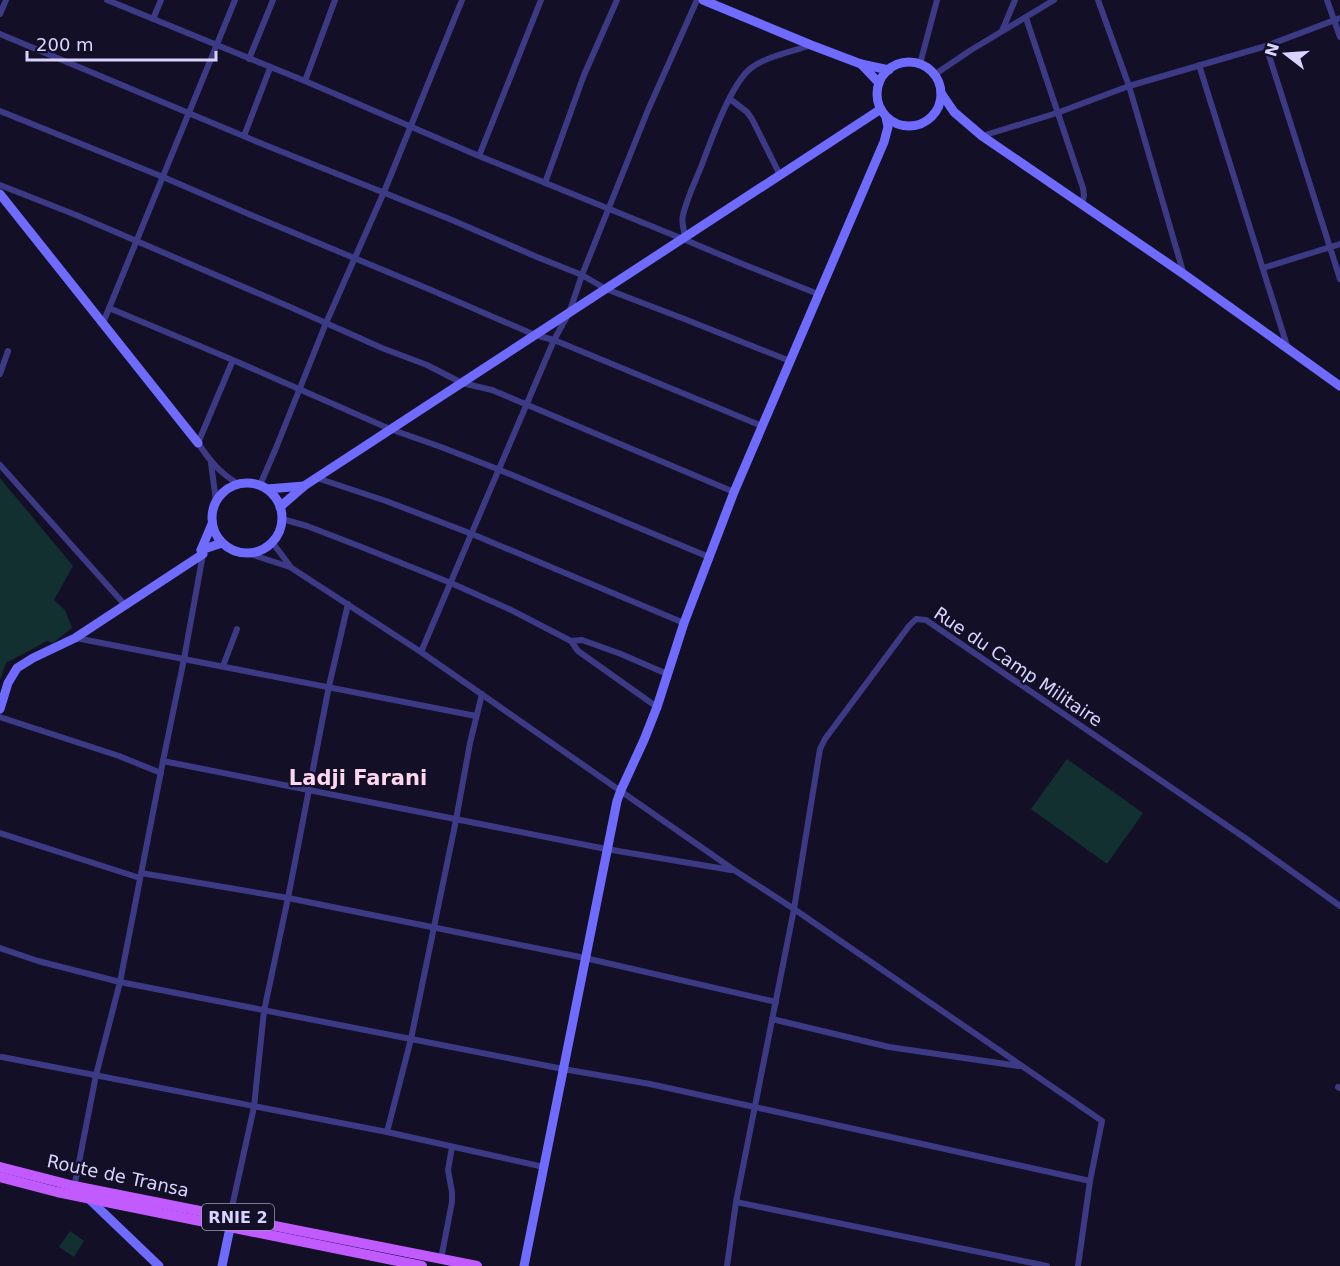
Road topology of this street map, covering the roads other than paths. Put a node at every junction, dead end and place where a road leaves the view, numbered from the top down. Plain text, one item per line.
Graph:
1 (6, 0) edge
2 (107, 0) edge
3 (161, 0) edge
4 (236, 0) edge
5 (273, 0) edge
6 (335, 0) edge
7 (462, 0) edge
8 (541, 0) edge
9 (617, 0) edge
10 (697, 0) edge
11 (703, 0) edge
12 (937, 0) edge
13 (1015, 0) edge
14 (1054, 0) edge
15 (1098, 0) edge
16 (1327, 0) edge
17 (0, 14) edge
18 (1026, 18) junction
19 (153, 19) junction
20 (1337, 19) edge
21 (1002, 32) junction
22 (0, 34) edge
23 (1340, 37) edge
24 (217, 45) junction
25 (811, 45) junction
26 (1266, 46) junction
27 (249, 58) junction
28 (861, 64) junction
29 (920, 64) junction
30 (1199, 65) junction
31 (270, 68) junction
32 (889, 70) junction
33 (934, 75) junction
34 (305, 81) junction
35 (879, 83) junction
36 (1129, 86) junction
37 (941, 93) junction
38 (730, 99) junction
39 (0, 111) edge
40 (954, 112) junction
41 (189, 113) junction
42 (884, 113) junction
43 (935, 113) junction
44 (1057, 113) junction
45 (410, 126) junction
46 (903, 126) junction
47 (244, 136) junction
48 (982, 136) junction
49 (884, 142) junction
50 (479, 156) junction
51 (780, 175) junction
52 (163, 177) junction
53 (545, 183) junction
54 (0, 185) edge
55 (384, 192) junction
56 (0, 194) edge
57 (1082, 206) junction
58 (609, 209) junction
59 (684, 238) junction
60 (136, 241) junction
61 (1340, 244) edge
62 (1330, 247) junction
63 (355, 258) junction
64 (1263, 268) junction
65 (582, 275) junction
66 (1185, 275) junction
67 (1340, 279) edge
68 (606, 289) junction
69 (818, 294) junction
70 (109, 309) junction
71 (569, 313) junction
72 (103, 323) junction
73 (326, 323) junction
74 (535, 335) junction
75 (554, 339) junction
76 (1288, 349) junction
77 (8, 351) dead end
78 (233, 360) junction
79 (790, 361) junction
80 (0, 374) edge
81 (462, 383) junction
82 (1340, 386) edge
83 (300, 389) junction
84 (527, 405) junction
85 (762, 426) junction
86 (390, 429) junction
87 (198, 443) junction
88 (211, 463) junction
89 (0, 465) edge
90 (500, 470) junction
91 (316, 478) junction
92 (238, 484) junction
93 (304, 486) junction
94 (263, 487) junction
95 (734, 492) junction
96 (216, 501) junction
97 (280, 507) junction
98 (282, 519) junction
99 (212, 524) junction
100 (472, 534) junction
101 (272, 542) junction
102 (222, 543) junction
103 (202, 552) junction
104 (250, 554) junction
105 (709, 557) junction
106 (290, 567) junction
107 (451, 583) junction
108 (348, 604) junction
109 (125, 605) junction
110 (684, 623) junction
111 (237, 629) dead end
112 (75, 638) junction
113 (571, 641) junction
114 (421, 652) junction
115 (184, 659) junction
116 (223, 666) junction
117 (668, 674) junction
118 (329, 686) junction
119 (482, 694) junction
120 (657, 706) junction
121 (0, 709) edge
122 (476, 716) junction
123 (0, 717) edge
124 (163, 761) junction
125 (161, 773) junction
126 (309, 790) junction
127 (621, 790) junction
128 (456, 820) junction
129 (0, 833) edge
130 (606, 849) junction
131 (734, 870) junction
132 (140, 876) junction
133 (288, 898) junction
134 (1340, 906) edge
135 (794, 909) junction
136 (433, 927) junction
137 (0, 948) edge
138 (585, 958) junction
139 (120, 982) junction
140 (776, 1002) junction
141 (264, 1011) junction
142 (772, 1019) junction
143 (411, 1040) junction
144 (2, 1057) dead end
145 (1023, 1067) junction
146 (563, 1069) junction
147 (96, 1075) junction
148 (254, 1107) junction
149 (756, 1107) junction
150 (387, 1132) junction
151 (452, 1147) junction
152 (0, 1167) edge
153 (544, 1167) junction
154 (0, 1178) edge
155 (1090, 1181) junction
156 (73, 1190) junction
157 (111, 1192) junction
158 (736, 1202) junction
159 (103, 1206) junction
160 (230, 1216) junction
161 (230, 1228) junction
162 (441, 1259) junction
163 (159, 1266) edge
164 (222, 1266) edge
165 (422, 1266) edge
166 (477, 1266) edge
167 (524, 1266) edge
168 (727, 1266) edge
169 (1047, 1266) edge
170 (1078, 1266) edge

1 - 17 street
2 - 19 street
3 - 19 street
4 - 24 street
5 - 27 street
6 - 34 street
7 - 45 street
8 - 50 street
9 - 53 street
10 - 58 street
11 - 25 street
12 - 29 street
13 - 21 street
14 - 18 street
15 - 36 street
16 - 20 street
18 - 21 street
18 - 44 street
19 - 24 street
20 - 23 street
20 - 26 street
21 - 33 street
22 - 41 street
24 - 27 street
24 - 41 street
25 - 28 street
25 - 38 street
26 - 30 street
26 - 62 street
27 - 31 street
28 - 32 street
28 - 35 street
29 - 32 street
29 - 33 street
30 - 36 street
30 - 64 street
31 - 34 street
31 - 47 street
32 - 35 street
33 - 37 street
34 - 45 street
35 - 42 street
36 - 44 street
36 - 66 street
37 - 40 street
37 - 43 street
38 - 51 street
38 - 59 street
39 - 52 street
40 - 43 street
40 - 48 street
41 - 47 street
41 - 52 street
42 - 46 street
42 - 49 street
42 - 51 street
43 - 46 street
44 - 48 street
44 - 57 street
45 - 50 street
45 - 55 street
46 - 49 street
47 - 55 street
48 - 57 street
49 - 69 street
50 - 53 street
51 - 59 street
52 - 60 street
52 - 63 street
53 - 58 street
54 - 60 street
55 - 63 street
55 - 65 street
56 - 72 street
57 - 66 street
58 - 59 street
58 - 65 street
59 - 68 street
59 - 69 street
60 - 70 street
60 - 73 street
61 - 62 street
62 - 64 street
62 - 67 street
63 - 73 street
63 - 74 street
64 - 76 street
65 - 68 street
65 - 71 street
66 - 76 street
68 - 71 street
68 - 79 street
69 - 79 street
70 - 72 street
70 - 78 street
71 - 74 street
71 - 75 street
72 - 87 street
73 - 81 street
73 - 83 street
74 - 75 street
74 - 81 street
75 - 84 street
75 - 85 street
76 - 82 street
77 - 80 street
78 - 83 street
78 - 87 street
79 - 85 street
81 - 84 street
81 - 86 street
83 - 86 street
83 - 94 street
84 - 90 street
84 - 95 street
85 - 95 street
86 - 90 street
86 - 91 street
87 - 88 street
88 - 92 street
88 - 96 street
89 - 109 street
90 - 100 street
90 - 105 street
91 - 93 street
91 - 100 street
92 - 94 street
92 - 96 street
93 - 94 street
93 - 97 street
94 - 97 street
95 - 105 street
96 - 99 street
97 - 98 street
98 - 101 street
98 - 107 street
99 - 102 street
99 - 103 street
100 - 107 street
100 - 110 street
101 - 104 street
101 - 106 street
102 - 103 street
102 - 104 street
103 - 109 street
103 - 115 street
104 - 106 street
105 - 110 street
106 - 108 street
107 - 113 street
107 - 114 street
108 - 114 street
108 - 118 street
109 - 112 street
110 - 117 street
111 - 116 street
112 - 115 street
112 - 121 street
113 - 117 street
113 - 120 street
114 - 119 street
115 - 116 street
115 - 124 street
116 - 118 street
117 - 120 street
118 - 122 street
118 - 126 street
119 - 122 street
119 - 127 street
120 - 127 street
122 - 128 street
123 - 125 street
124 - 125 street
124 - 126 street
125 - 132 street
126 - 128 street
126 - 133 street
127 - 130 street
127 - 131 street
128 - 130 street
128 - 136 street
129 - 132 street
130 - 131 street
130 - 138 street
131 - 135 street
132 - 133 street
132 - 139 street
133 - 136 street
133 - 141 street
134 - 135 street, Rue du Camp Militaire
135 - 140 street
135 - 145 street
136 - 138 street
136 - 143 street
137 - 139 street
138 - 140 street
138 - 146 street
139 - 141 street
139 - 147 street
140 - 142 street
141 - 143 street
141 - 148 street
142 - 145 street
142 - 149 street
143 - 146 street
143 - 150 street
144 - 147 street
145 - 155 street
146 - 149 street
146 - 153 street
147 - 148 street
147 - 156 street
148 - 150 street
148 - 160 street
149 - 155 street
149 - 158 street
150 - 151 street
151 - 153 street
151 - 162 street
152 - 156 main road, Route de Transa / RNIE 2
153 - 167 street
154 - 156 main road, Route de Transa / RNIE 2
155 - 170 street
156 - 157 main road, Route de Transa / RNIE 2
156 - 159 main road, Route de Transa / RNIE 2
157 - 159 street
157 - 160 main road, Route de Transa / RNIE 2
158 - 168 street
158 - 169 street
159 - 161 main road, Route de Transa / RNIE 2
159 - 163 street
160 - 162 main road, Route de Transa / RNIE 2
161 - 164 street
161 - 165 main road, Route de Transa / RNIE 2
162 - 166 main road, Route de Transa / RNIE 2

